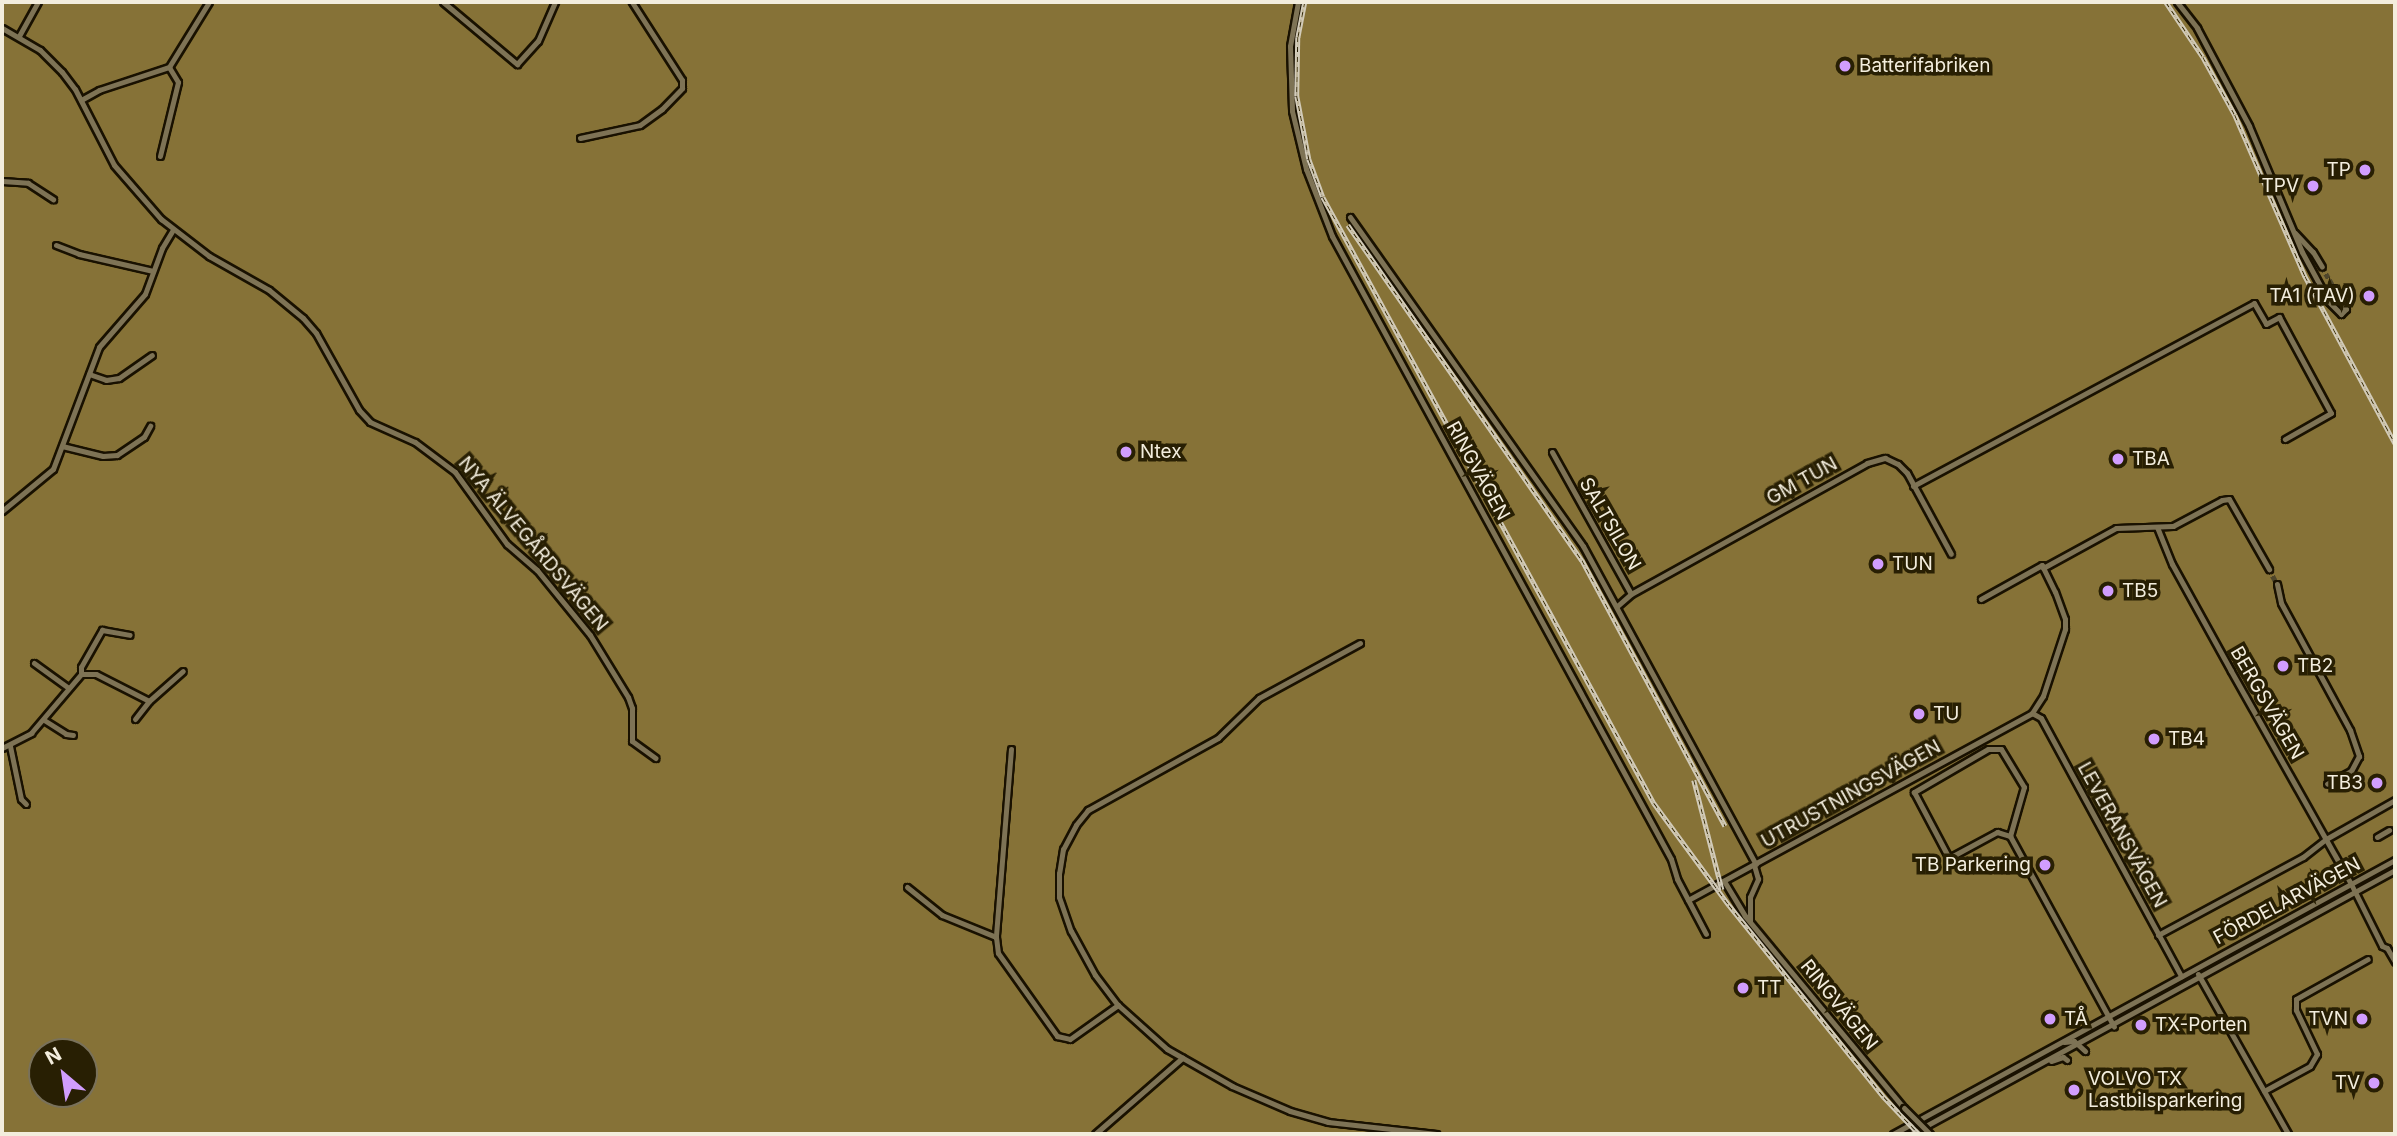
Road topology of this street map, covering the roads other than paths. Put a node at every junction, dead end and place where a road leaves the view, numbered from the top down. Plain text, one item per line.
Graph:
1 (38, 2) edge
2 (209, 2) edge
3 (443, 2) edge
4 (555, 2) edge
5 (632, 2) edge
6 (1298, 2) edge
7 (2177, 2) edge
8 (2, 28) edge
9 (19, 36) junction
10 (169, 66) junction
11 (80, 100) junction
12 (580, 138) dead end
13 (160, 156) dead end
14 (2, 181) edge
15 (54, 199) dead end
16 (1350, 217) dead end
17 (173, 230) junction
18 (2293, 230) junction
19 (56, 245) dead end
20 (2322, 267) tunnel mouth
21 (153, 271) junction
22 (2334, 288) tunnel mouth
23 (152, 355) dead end
24 (89, 374) junction
25 (150, 426) dead end
26 (2285, 439) dead end
27 (62, 446) junction
28 (1552, 452) dead end
29 (1913, 486) junction
30 (2, 511) edge
31 (2157, 527) junction
32 (1951, 554) dead end
33 (2042, 566) junction
34 (2269, 569) tunnel mouth
35 (2277, 584) tunnel mouth
36 (1631, 594) junction
37 (1980, 599) dead end
38 (1617, 607) junction
39 (130, 635) dead end
40 (1360, 643) dead end
41 (34, 663) dead end
42 (183, 671) dead end
43 (81, 674) junction
44 (67, 687) junction
45 (149, 701) junction
46 (2032, 713) junction
47 (135, 719) dead end
48 (44, 720) junction
49 (73, 735) dead end
50 (10, 746) junction
51 (2, 748) edge
52 (1011, 748) dead end
53 (655, 758) dead end
54 (2327, 784) dead end
55 (2395, 800) edge
56 (26, 804) dead end
57 (2389, 830) dead end
58 (2010, 836) junction
59 (2377, 837) dead end
60 (2326, 839) junction
61 (2395, 860) edge
62 (1755, 865) junction
63 (2395, 870) edge
64 (1724, 881) junction
65 (2351, 884) junction
66 (907, 887) dead end
67 (2353, 893) junction
68 (1688, 900) junction
69 (1750, 921) junction
70 (1706, 933) dead end
71 (2158, 935) junction
72 (996, 937) junction
73 (2368, 959) dead end
74 (2395, 962) edge
75 (2198, 974) junction
76 (2181, 976) junction
77 (1118, 1005) junction
78 (2111, 1021) junction
79 (2091, 1036) junction
80 (2067, 1041) junction
81 (2077, 1043) junction
82 (2054, 1045) junction
83 (1182, 1058) junction
84 (2067, 1060) dead end
85 (2038, 1064) junction
86 (2264, 1091) junction
87 (1095, 1134) edge
88 (1436, 1134) edge
89 (1893, 1134) edge
90 (1911, 1134) edge
91 (1930, 1134) edge
92 (2288, 1134) edge

1 - 9 street
2 - 10 street
3 - 4 street
5 - 12 street
6 - 68 street, RINGVÄGEN
7 - 18 street
8 - 9 street, NYA ÄLVEGÅRDSVÄGEN
9 - 11 street, NYA ÄLVEGÅRDSVÄGEN
10 - 11 street
10 - 13 street
11 - 17 street, NYA ÄLVEGÅRDSVÄGEN
14 - 15 street
16 - 38 street
17 - 21 street
17 - 53 street, NYA ÄLVEGÅRDSVÄGEN
18 - 20 street
18 - 22 street
19 - 21 street
21 - 24 street
23 - 24 street
24 - 27 street
25 - 27 street
26 - 29 street
27 - 30 street
28 - 36 street, SALTSILON
29 - 32 street, GM TUN
29 - 36 street, GM TUN
31 - 33 street
31 - 34 street
31 - 60 street, BERGSVÄGEN
33 - 37 street
33 - 46 street
35 - 54 street
36 - 38 street, SALTSILON
38 - 62 street
39 - 43 street
40 - 77 street
41 - 44 street
42 - 45 street
43 - 44 street
43 - 45 street
44 - 48 street
45 - 47 street
46 - 62 street, UTRUSTNINGSVÄGEN
46 - 71 street, LEVERANSVÄGEN
48 - 49 street
48 - 50 street
50 - 51 street
50 - 56 street
52 - 72 street
55 - 60 street
57 - 59 street
58 - 58 street
58 - 78 street
60 - 65 street, BERGSVÄGEN
60 - 71 street
61 - 65 street, FÖRDELARVÄGEN
62 - 64 street, UTRUSTNINGSVÄGEN
62 - 69 street
63 - 67 street, FÖRDELARVÄGEN
64 - 68 street
64 - 69 street, RINGVÄGEN
65 - 67 street, BERGSVÄGEN
65 - 75 street, FÖRDELARVÄGEN
66 - 72 street
67 - 74 street, BERGSVÄGEN
67 - 75 street, FÖRDELARVÄGEN
68 - 70 street, RINGVÄGEN
69 - 91 street, RINGVÄGEN, bridge
71 - 76 street, LEVERANSVÄGEN
72 - 77 street
73 - 86 street
75 - 76 street
75 - 78 street
75 - 86 street
76 - 78 street
77 - 83 street
78 - 79 street
78 - 79 street
78 - 80 street
78 - 82 street
79 - 81 street
79 - 81 street
80 - 81 street
80 - 82 street
81 - 85 street
82 - 89 street
83 - 87 street
83 - 88 street
84 - 85 street
85 - 90 street
86 - 92 street

